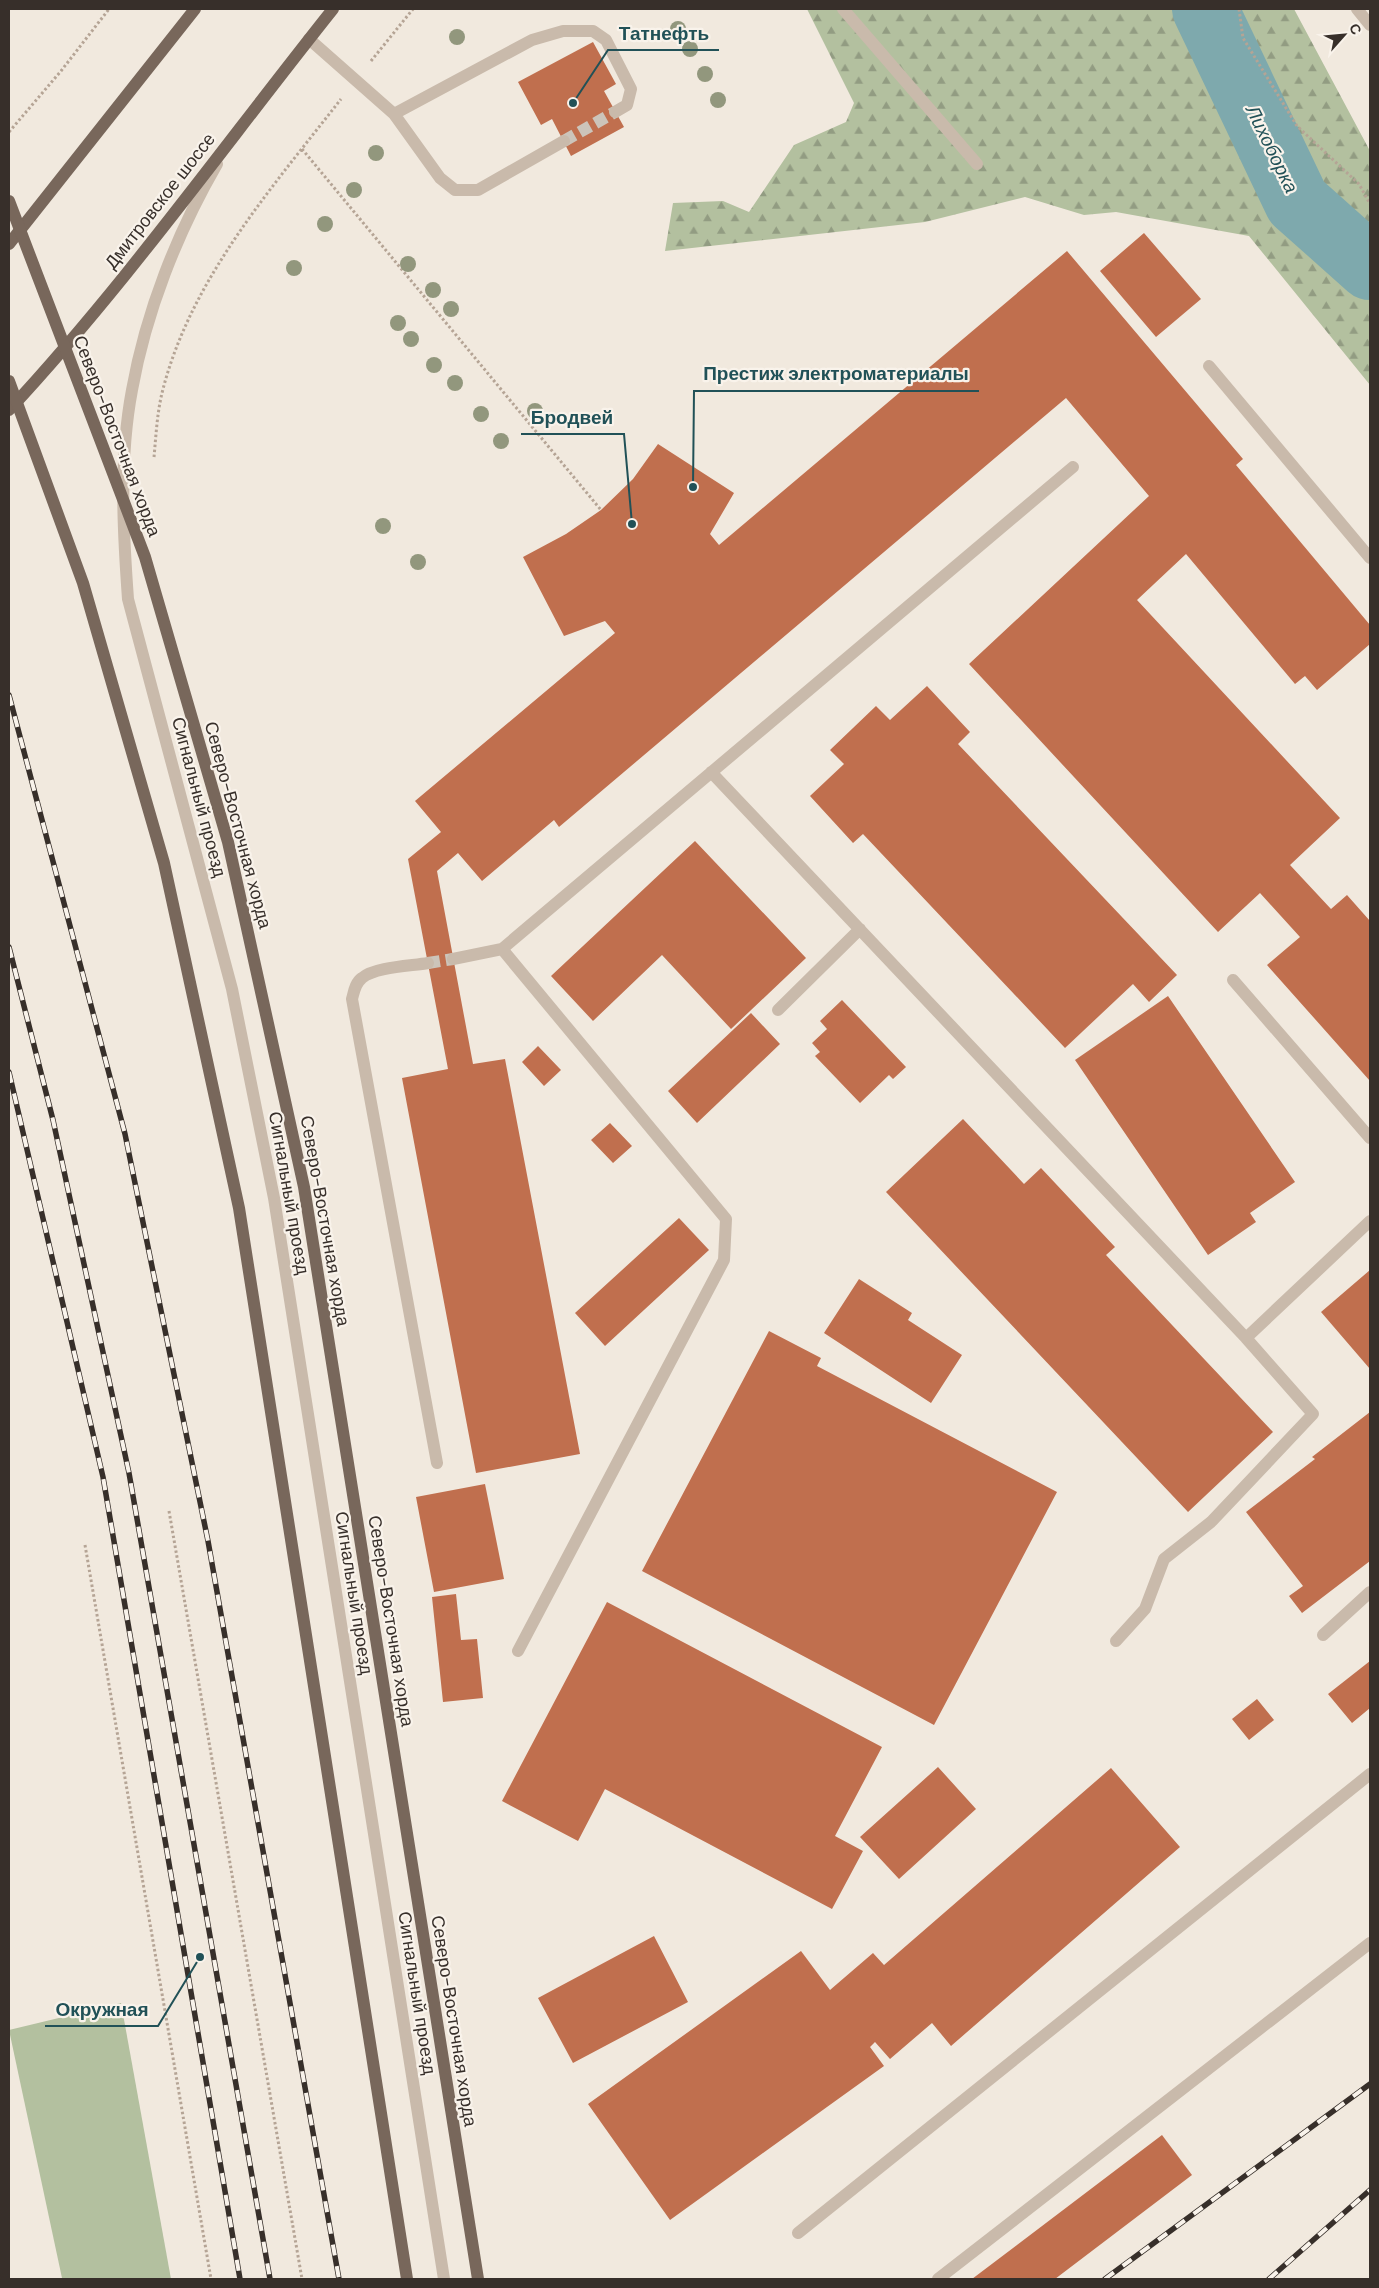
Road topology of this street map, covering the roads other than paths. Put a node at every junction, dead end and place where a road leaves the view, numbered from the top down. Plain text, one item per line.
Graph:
1 (195, 9) edge
2 (333, 9) edge
3 (843, 9) edge
4 (1357, 9) edge
5 (1370, 25) edge
6 (309, 39) junction
7 (615, 112) tunnel mouth
8 (394, 114) junction
9 (232, 138) junction
10 (564, 141) tunnel mouth
11 (977, 164) dead end
12 (9, 201) edge
13 (9, 244) edge
14 (1209, 366) dead end
15 (9, 381) edge
16 (9, 410) edge
17 (1073, 466) dead end
18 (1370, 558) edge
19 (712, 772) junction
20 (860, 929) junction
21 (502, 949) junction
22 (453, 959) tunnel mouth
23 (428, 963) tunnel mouth
24 (1233, 980) dead end
25 (778, 1010) dead end
26 (1370, 1138) edge
27 (1370, 1221) edge
28 (1246, 1338) junction
29 (437, 1464) dead end
30 (1370, 1592) edge
31 (1323, 1634) dead end
32 (1116, 1641) dead end
33 (518, 1651) dead end
34 (1370, 1774) edge
35 (1370, 1944) edge
36 (798, 2234) dead end
37 (407, 2279) edge
38 (444, 2279) edge
39 (478, 2279) edge
40 (938, 2279) edge

1 - 13 main road
2 - 6 main road, Дмитровское шоссе
3 - 11 street
4 - 5 street
6 - 8 street
6 - 9 main road, Дмитровское шоссе
7 - 8 street
8 - 10 street
9 - 16 main road, Дмитровское шоссе
9 - 38 street, Сигнальный проезд
12 - 39 main road, Северо-Восточная хорда, bridge
14 - 18 street
15 - 37 main road, bridge
17 - 19 street
19 - 20 street
19 - 21 street
20 - 25 street
20 - 28 street
21 - 22 street
21 - 33 street
23 - 29 street
24 - 26 street
27 - 28 street
28 - 32 street
30 - 31 street
34 - 36 street
35 - 40 street

